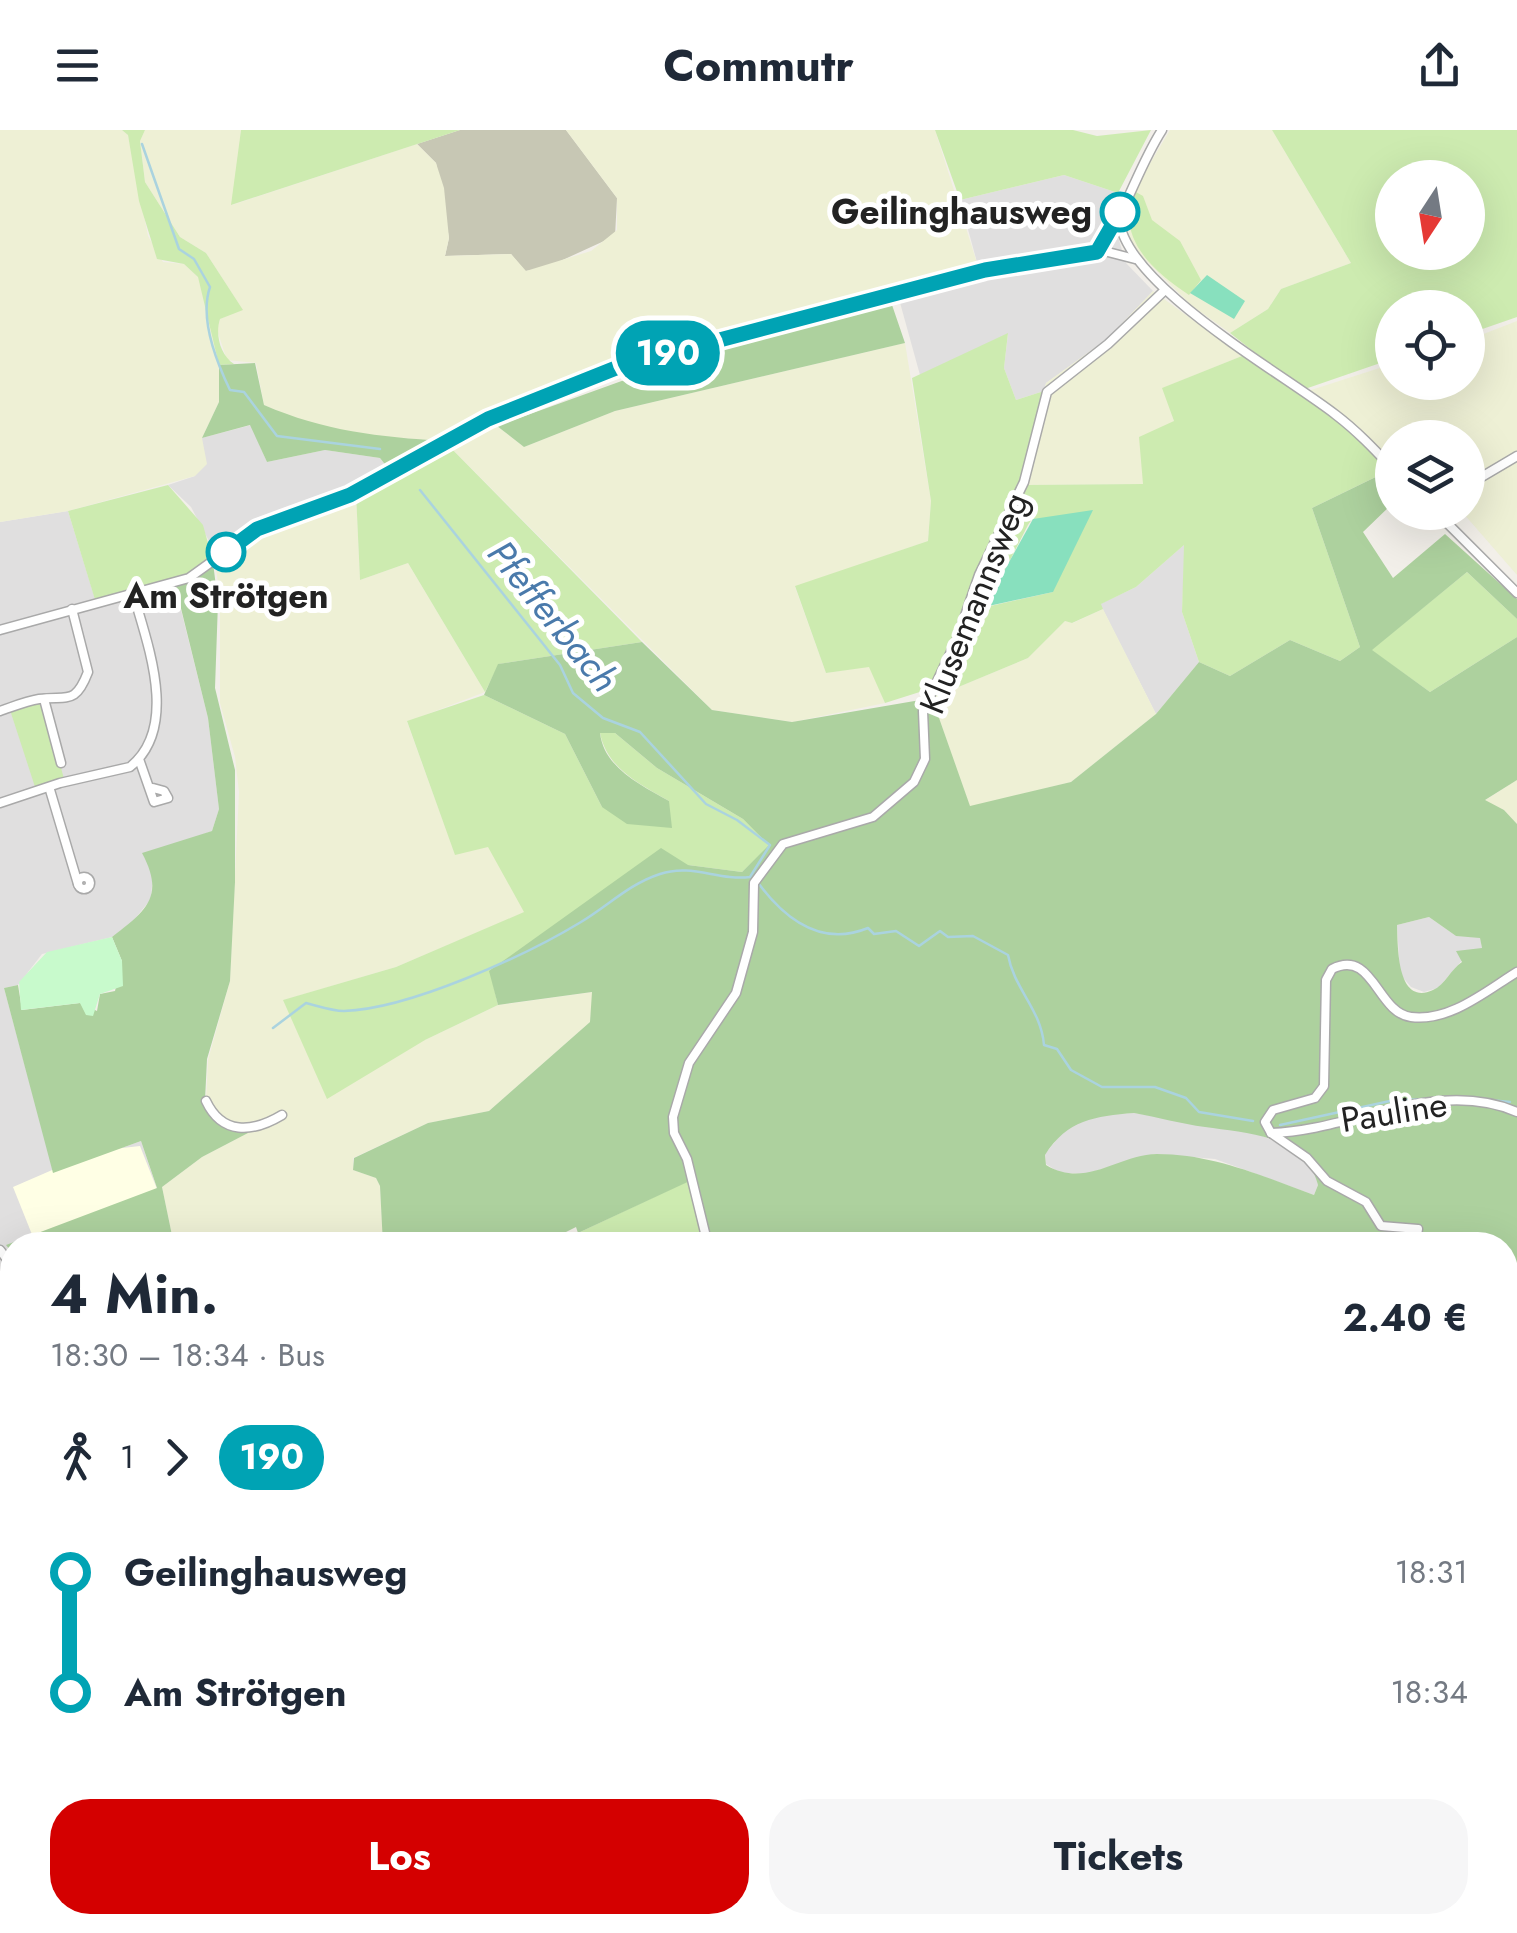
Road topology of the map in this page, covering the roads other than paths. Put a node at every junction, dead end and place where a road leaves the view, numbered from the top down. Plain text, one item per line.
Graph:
1 (1162, 130) edge
2 (1119, 216) junction
3 (1097, 252) junction
4 (1135, 259) junction
5 (1165, 290) junction
6 (1375, 452) edge
7 (1517, 456) edge
8 (1485, 474) edge
9 (1454, 530) edge
10 (133, 593) junction
11 (1517, 593) edge
12 (72, 610) junction
13 (0, 630) edge
14 (44, 699) junction
15 (0, 711) edge
16 (139, 759) junction
17 (62, 763) dead end
18 (153, 788) dead end
19 (50, 790) junction
20 (0, 804) edge
21 (78, 884) dead end
22 (1517, 972) edge
23 (206, 1101) dead end
24 (1517, 1112) edge
25 (282, 1115) dead end
26 (1271, 1133) junction
27 (705, 1232) edge
28 (1417, 1232) edge

1 - 2 street
2 - 3 street
2 - 4 street
3 - 4 street
3 - 10 street
4 - 5 street
5 - 6 street
5 - 27 street, Klusemannsweg
7 - 8 street
9 - 11 street
10 - 12 street
10 - 16 street
12 - 13 street
12 - 14 street
14 - 15 street
14 - 17 street
16 - 18 street
16 - 19 street
19 - 20 street
19 - 21 street
22 - 26 street
23 - 25 street
24 - 26 street, Pauline
26 - 28 street

